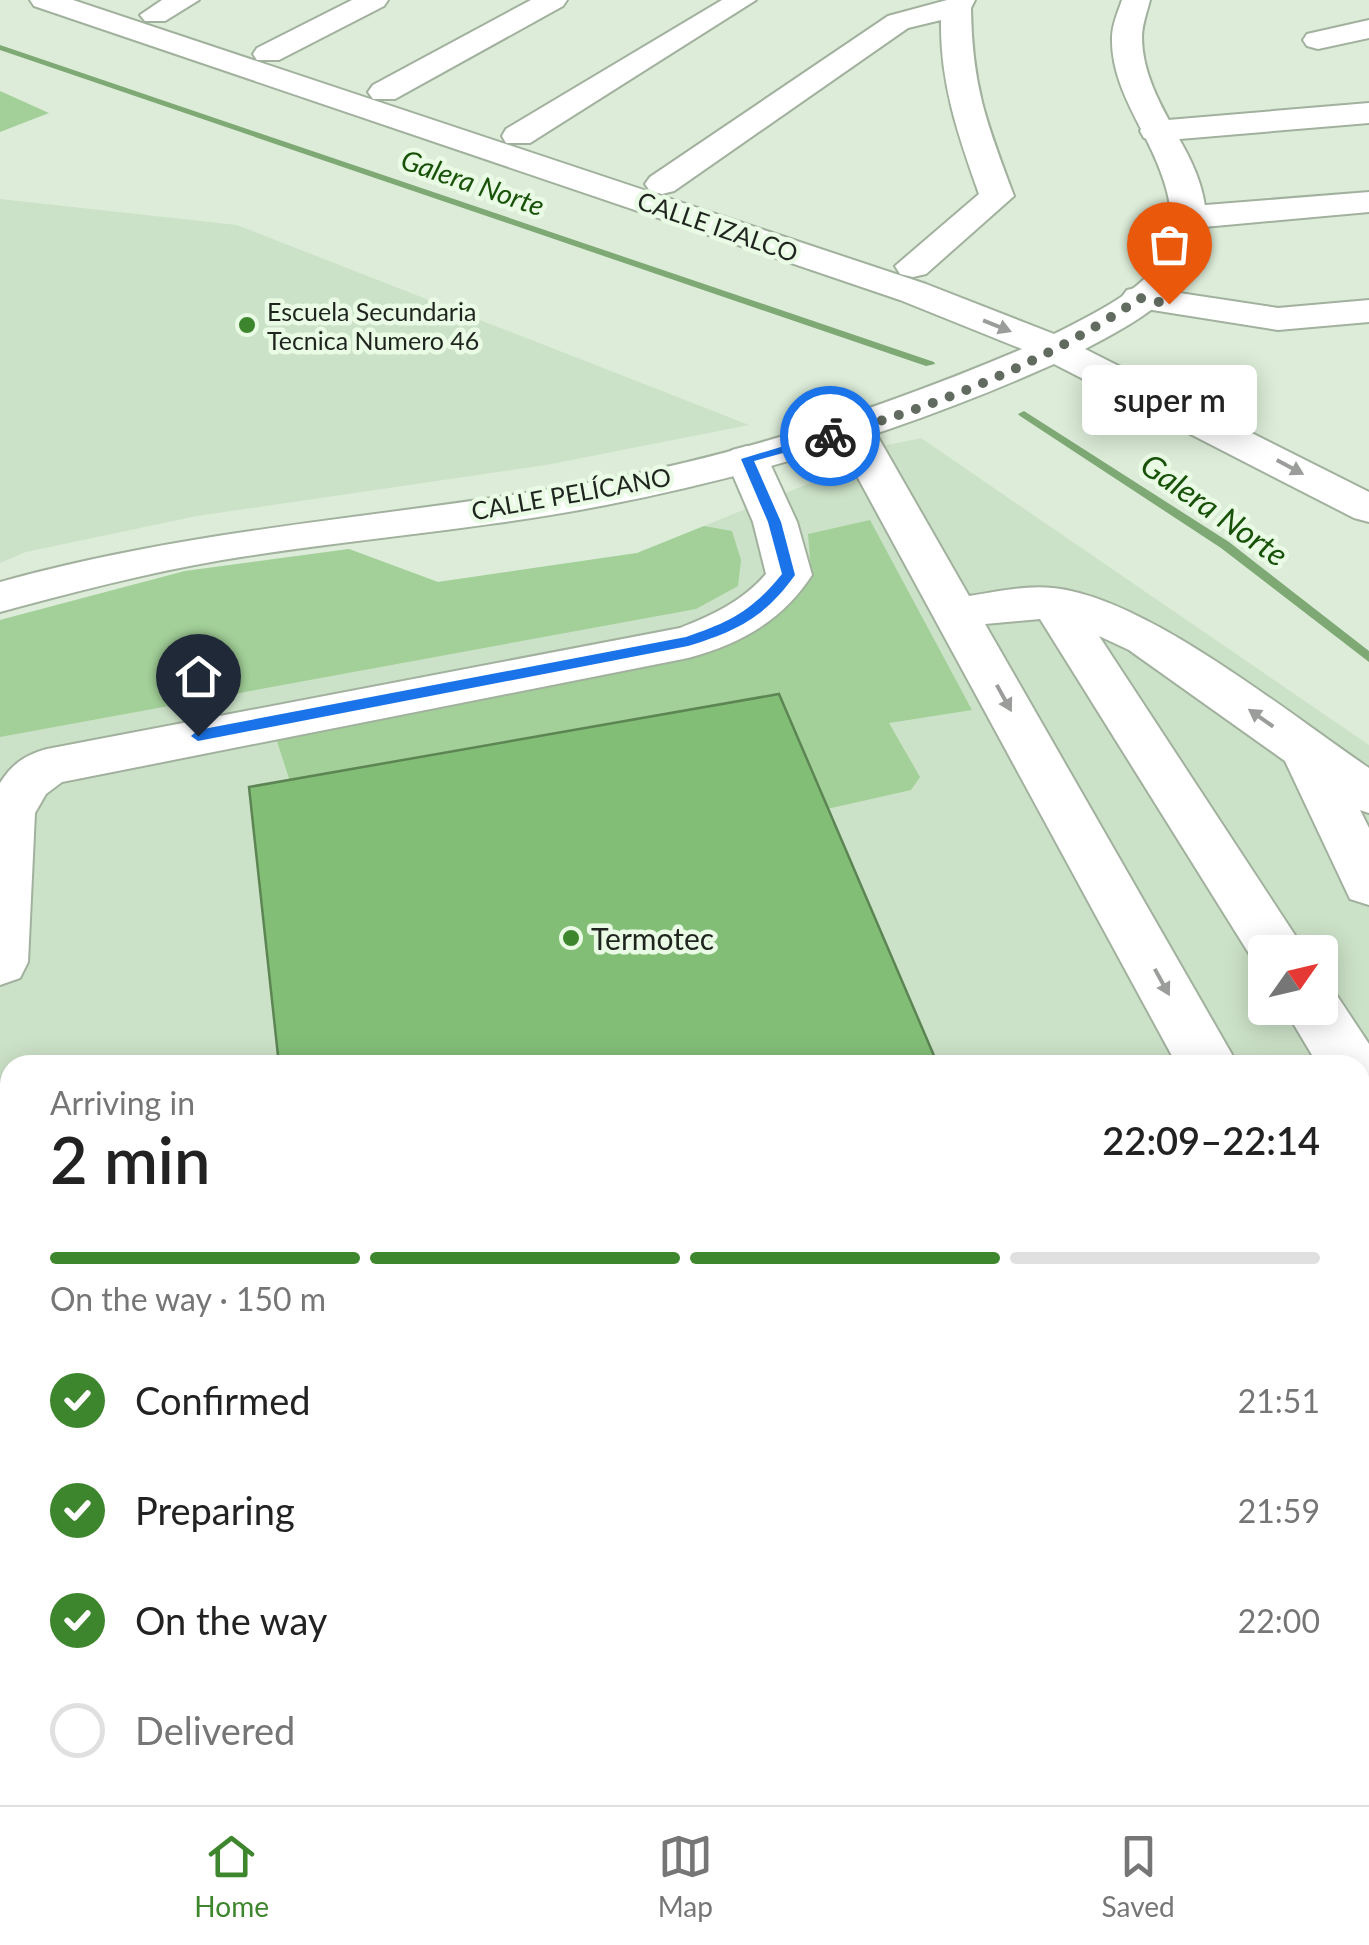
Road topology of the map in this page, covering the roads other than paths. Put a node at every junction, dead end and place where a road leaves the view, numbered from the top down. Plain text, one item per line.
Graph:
1 (44, 0) edge
2 (108, 0) edge
3 (374, 0) edge
4 (553, 0) edge
5 (742, 0) edge
6 (1136, 0) edge
7 (1337, 0) edge
8 (958, 4) edge
9 (170, 7) edge
10 (1369, 28) edge
11 (1318, 40) dead end
12 (268, 54) junction
13 (384, 92) junction
14 (1369, 113) edge
15 (1156, 131) junction
16 (518, 136) junction
17 (662, 184) junction
18 (1369, 202) edge
19 (1194, 217) junction
20 (913, 266) junction
21 (1140, 298) junction
22 (1369, 311) edge
23 (1073, 341) junction
24 (1206, 388) dead end
25 (853, 430) junction
26 (747, 459) junction
27 (1369, 509) edge
28 (0, 598) edge
29 (1054, 603) junction
30 (956, 612) junction
31 (1304, 748) junction
32 (1369, 794) edge
33 (1369, 884) edge
34 (1267, 935) edge
35 (0, 962) edge
36 (1324, 1025) edge
37 (1202, 1055) edge
38 (1344, 1055) edge

1 -> 23 main road, CALLE IZALCO
2 - 9 main road, CALLE IZALCO
3 - 12 main road
4 - 13 main road
5 - 16 main road
6 - 15 main road
7 - 10 main road
8 - 17 main road
8 - 20 main road
9 - 12 main road, CALLE IZALCO
10 - 11 main road
12 - 13 main road, CALLE IZALCO
13 - 16 main road, CALLE IZALCO
14 - 15 main road
15 - 19 main road
16 - 17 main road, CALLE IZALCO
17 - 20 main road, CALLE IZALCO
18 - 19 main road
19 - 21 main road, CALLE PELÍCANO
20 - 23 main road, CALLE IZALCO
21 - 22 main road
21 - 23 main road, CALLE PELÍCANO
23 - 24 main road, CALLE IZALCO
23 - 25 main road, CALLE PELÍCANO
23 -> 27 main road, CALLE IZALCO
25 - 26 main road, CALLE PELÍCANO
25 - 30 main road
26 - 28 main road, CALLE PELÍCANO
26 - 35 main road
29 - 30 main road
31 -> 29 main road
29 - 34 main road
30 -> 37 main road
31 - 32 main road
31 - 33 main road
36 - 38 main road

